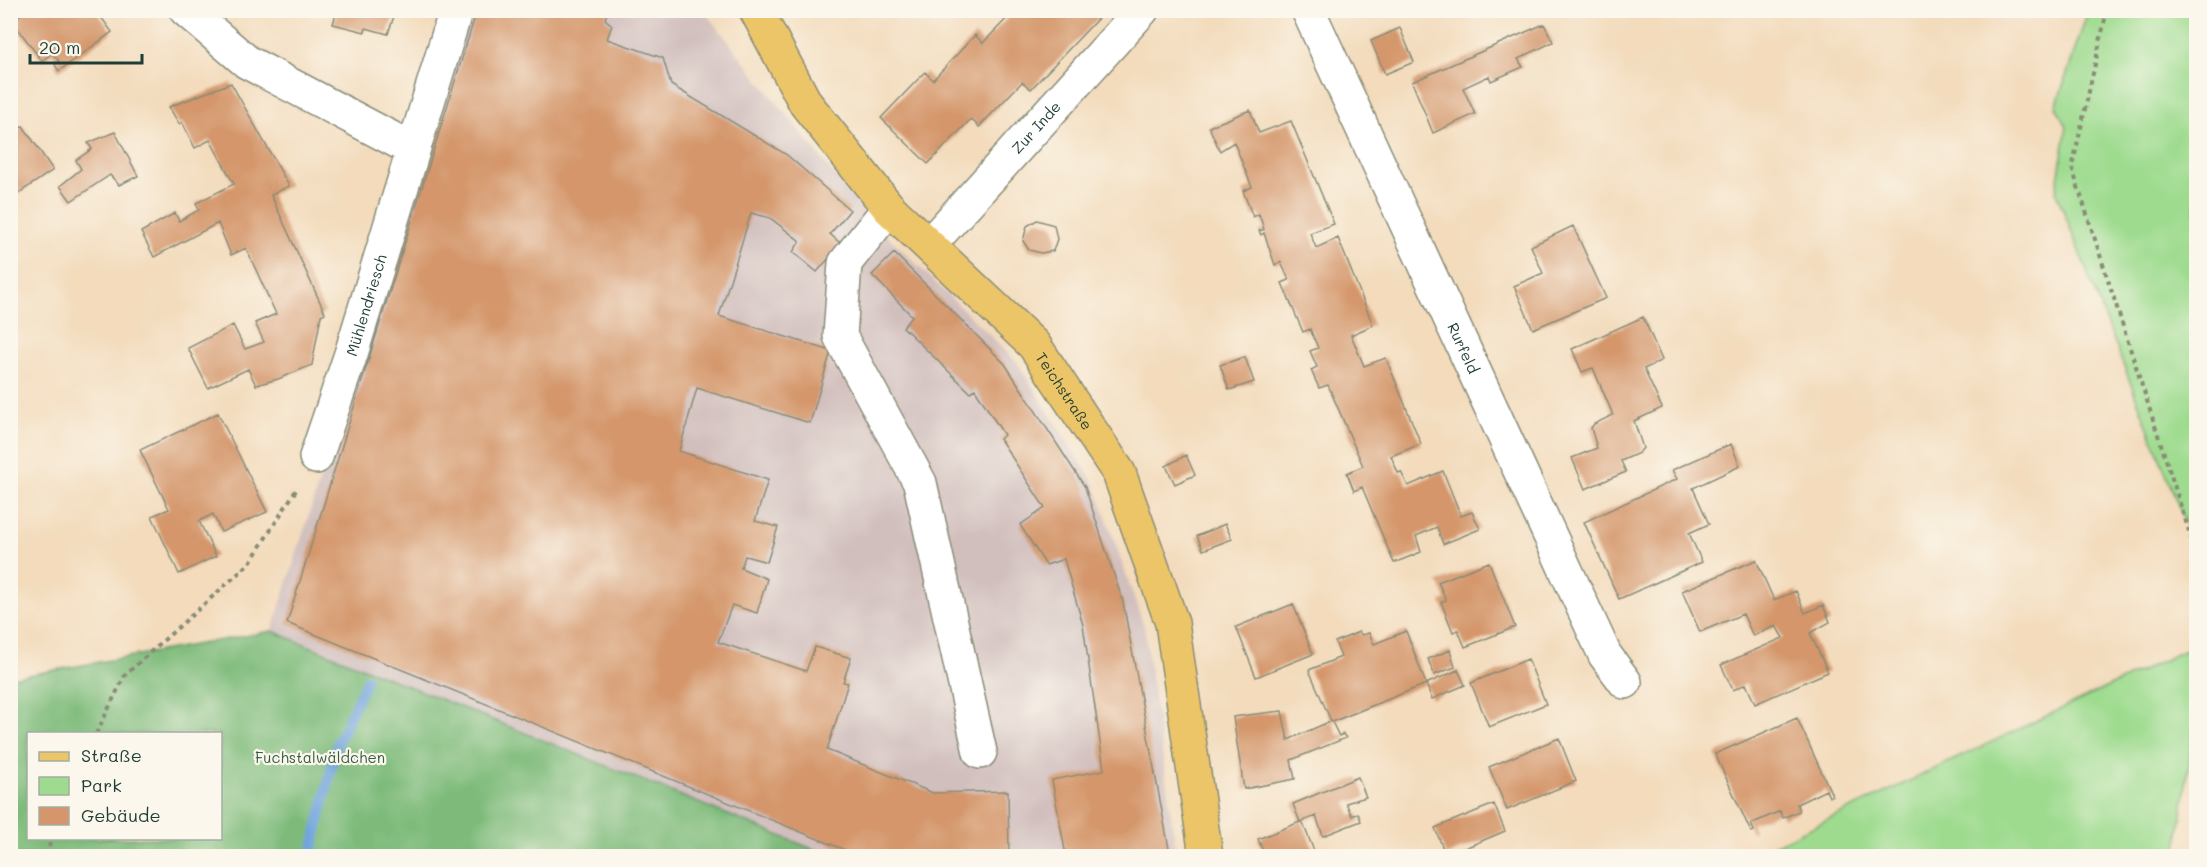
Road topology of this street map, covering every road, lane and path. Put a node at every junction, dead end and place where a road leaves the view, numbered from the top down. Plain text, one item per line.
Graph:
1 (186, 10) edge
2 (456, 10) edge
3 (756, 10) edge
4 (1142, 10) edge
5 (1308, 10) edge
6 (2107, 10) edge
7 (412, 149) junction
8 (889, 208) junction
9 (929, 245) junction
10 (316, 457) joint
11 (2196, 553) edge
12 (1625, 682) dead end
13 (97, 732) edge
14 (980, 752) dead end
15 (51, 840) edge
16 (47, 856) edge
17 (1206, 856) edge

1 - 7 street
2 - 7 street, Mühlendriesch
3 - 8 main road, Teichstraße
4 - 9 street, Zur Inde
5 - 12 street, Rurfeld
6 - 11 path
7 - 10 street, Mühlendriesch
8 - 9 main road, Teichstraße
8 - 14 street
9 - 17 main road, Teichstraße
10 - 13 path
15 - 16 path

